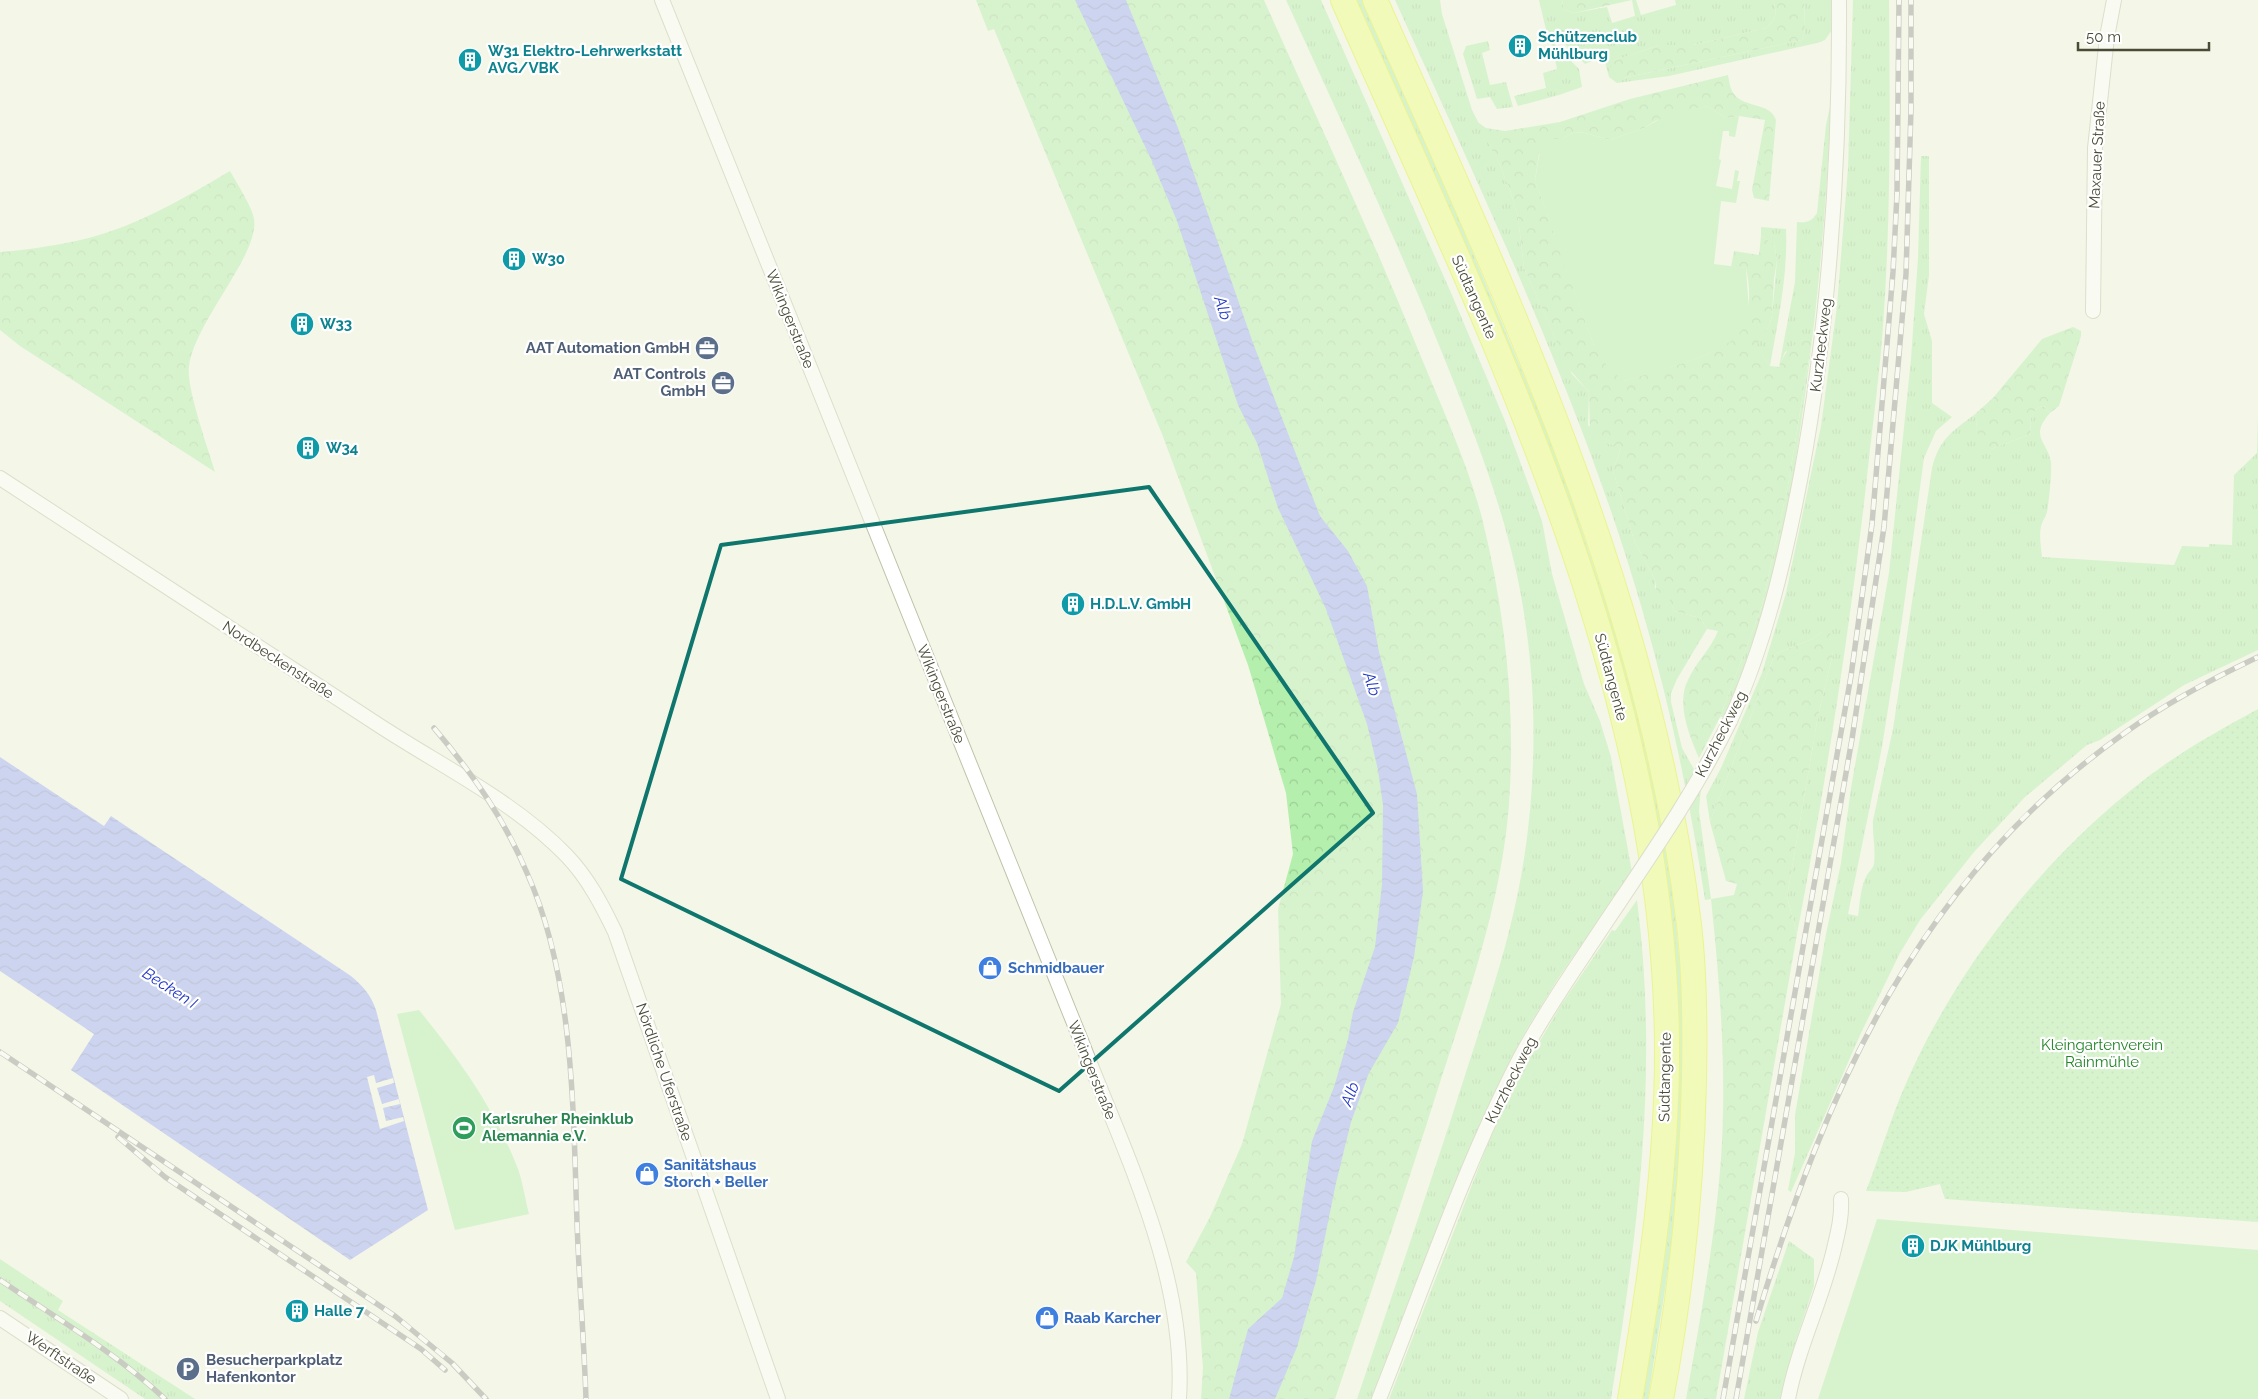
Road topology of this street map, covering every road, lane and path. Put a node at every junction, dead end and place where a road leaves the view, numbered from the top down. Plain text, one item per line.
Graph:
1 (662, 0) edge
2 (1343, 0) edge
3 (1375, 0) edge
4 (1839, 0) edge
5 (2114, 0) edge
6 (2093, 311) dead end
7 (0, 478) edge
8 (554, 844) joint
9 (1841, 1200) dead end
10 (0, 1318) edge
11 (121, 1399) edge
12 (778, 1399) edge
13 (1179, 1399) edge
14 (1379, 1399) edge
15 (1630, 1399) edge
16 (1661, 1399) edge
17 (1788, 1399) edge

1 - 13 street, Wikingerstraße
2 - 15 highway, Südtangente
3 - 16 highway, Südtangente
4 - 14 street, Kurzheckweg, bridge
5 - 6 street, Maxauer Straße
7 - 8 street, Nordbeckenstraße
8 - 12 street, Nördliche Uferstraße
9 - 17 street
10 - 11 street, Werftstraße

